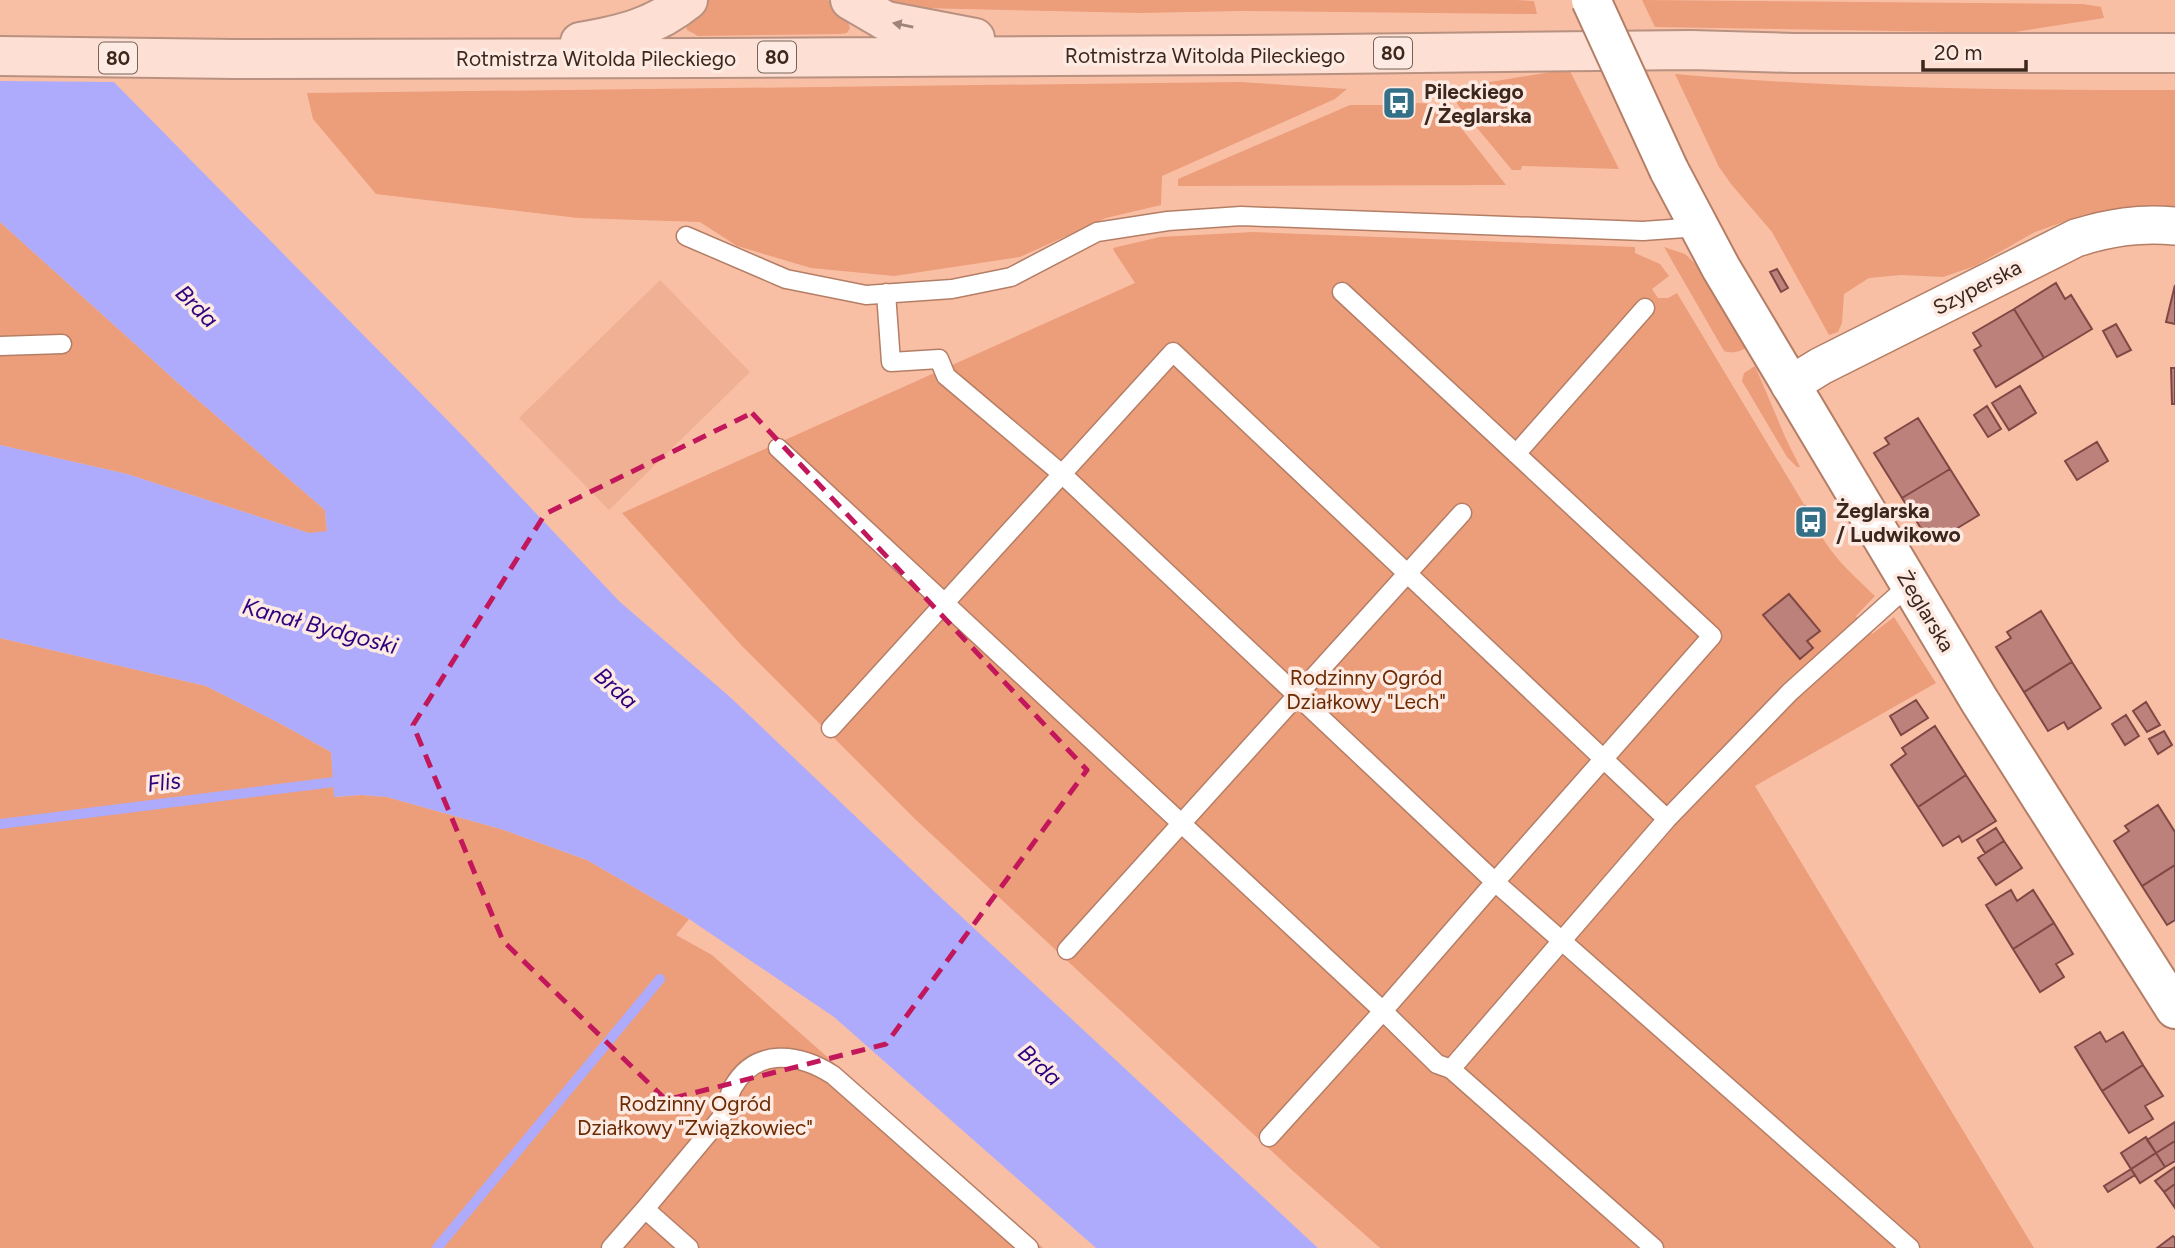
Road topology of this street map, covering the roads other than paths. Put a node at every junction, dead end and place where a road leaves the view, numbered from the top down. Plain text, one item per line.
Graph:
1 (688, 0) edge
2 (850, 0) edge
3 (1591, 0) edge
4 (2175, 53) edge
5 (1066, 55) junction
6 (0, 56) edge
7 (488, 58) junction
8 (2175, 226) edge
9 (1699, 227) junction
10 (686, 236) dead end
11 (1342, 292) dead end
12 (886, 293) junction
13 (1645, 308) dead end
14 (62, 344) dead end
15 (0, 346) edge
16 (1790, 385) junction
17 (778, 449) dead end
18 (1516, 454) junction
19 (1062, 474) junction
20 (1462, 513) dead end
21 (1407, 574) junction
22 (1910, 584) junction
23 (944, 603) junction
24 (1297, 696) junction
25 (831, 728) dead end
26 (1604, 758) junction
27 (1667, 819) junction
28 (1182, 824) junction
29 (1494, 882) junction
30 (1562, 940) junction
31 (1068, 950) dead end
32 (2175, 1009) edge
33 (1383, 1012) junction
34 (1451, 1069) junction
35 (1269, 1137) dead end
36 (645, 1209) junction
37 (611, 1248) edge
38 (689, 1248) edge
39 (1029, 1248) edge
40 (1654, 1248) edge
41 (1910, 1248) edge

1 - 7 main road
5 -> 2 main road
3 - 9 street, Żeglarska, bridge
4 - 5 main road, Rotmistrza Witolda Pileckiego / 80
5 - 7 main road, Rotmistrza Witolda Pileckiego / 80
6 - 7 main road, Rotmistrza Witolda Pileckiego / 80
8 - 16 street, Szyperska
9 - 12 lane
9 - 16 street, Żeglarska
10 - 12 lane
11 - 18 lane
12 - 19 lane
13 - 18 lane
14 - 15 lane
16 - 22 street, Żeglarska
17 - 23 lane
18 - 26 lane
19 - 21 lane
19 - 23 lane
19 - 24 lane
20 - 21 lane
21 - 24 lane
21 - 26 lane
22 - 27 lane
22 - 32 street, Żeglarska
23 - 25 lane
23 - 28 lane
24 - 28 lane
24 - 29 lane
26 - 27 lane
26 - 29 lane
27 - 30 lane
28 - 31 lane
28 - 33 lane
29 - 30 lane
29 - 33 lane
30 - 34 lane
30 - 41 lane
33 - 34 lane
33 - 35 lane
34 - 40 lane
36 - 37 lane
36 - 38 lane
36 - 39 lane

